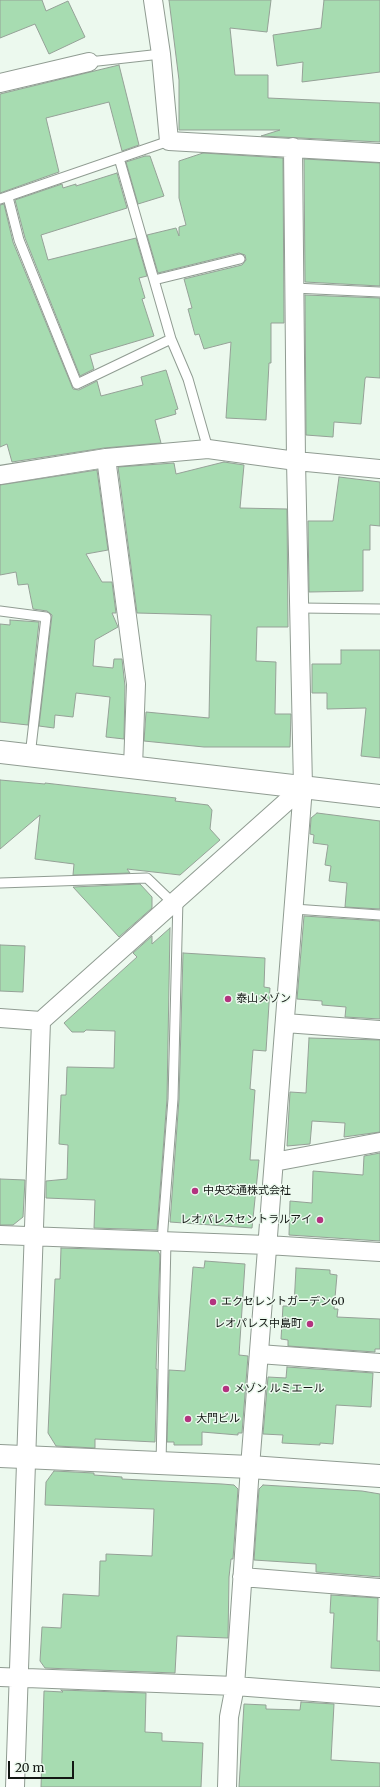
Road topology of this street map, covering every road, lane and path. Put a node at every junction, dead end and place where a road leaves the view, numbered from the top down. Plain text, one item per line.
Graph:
1 (153, 0) edge
2 (161, 54) junction
3 (89, 62) joint
4 (0, 83) edge
5 (169, 141) junction
6 (293, 147) junction
7 (380, 153) edge
8 (119, 158) junction
9 (4, 198) edge
10 (240, 259) dead end
11 (154, 280) junction
12 (294, 288) junction
13 (380, 292) edge
14 (171, 339) junction
15 (208, 449) junction
16 (106, 458) junction
17 (296, 461) junction
18 (380, 469) edge
19 (0, 475) edge
20 (301, 608) junction
21 (380, 609) edge
22 (0, 612) edge
23 (0, 752) edge
24 (30, 756) junction
25 (133, 767) junction
26 (303, 787) junction
27 (380, 796) edge
28 (0, 883) edge
29 (175, 901) junction
30 (294, 909) junction
31 (380, 915) edge
32 (0, 1018) edge
33 (41, 1020) junction
34 (285, 1023) junction
35 (380, 1030) edge
36 (380, 1142) edge
37 (274, 1162) junction
38 (0, 1235) edge
39 (34, 1236) junction
40 (164, 1241) junction
41 (267, 1245) junction
42 (380, 1252) edge
43 (259, 1354) junction
44 (380, 1363) edge
45 (0, 1456) edge
46 (26, 1457) junction
47 (161, 1463) junction
48 (250, 1467) junction
49 (380, 1476) edge
50 (242, 1577) junction
51 (380, 1588) edge
52 (0, 1677) edge
53 (19, 1678) junction
54 (235, 1686) junction
55 (380, 1697) edge
56 (15, 1787) edge
57 (227, 1787) edge

1 - 2 street
2 - 3 lane
2 - 5 street
3 - 4 street
5 - 6 street
5 - 8 lane
6 - 7 street
6 - 12 street
8 - 9 lane
8 - 11 lane
9 - 14 lane
10 - 11 lane
11 - 14 lane
12 - 13 lane
12 - 17 street
14 - 15 lane
15 - 16 street
15 - 17 street
16 - 19 street
16 - 25 street
17 - 18 street
17 - 20 street
20 - 21 lane
20 - 26 street
22 - 24 lane
23 - 24 street
24 - 25 street
25 - 26 street
26 - 27 street
26 - 29 street
26 - 30 street
28 - 29 lane
29 - 33 street
29 - 40 lane
30 - 31 lane
30 - 34 street
32 - 33 street
33 - 39 street
34 - 35 street
34 - 37 street
36 - 37 street
37 - 41 street
38 - 39 street
39 - 40 street
39 - 46 street
40 - 41 street
40 - 47 lane
41 - 42 street
41 - 43 street
43 - 44 street
43 - 48 street
45 - 46 street
46 - 47 street
46 - 53 street
47 - 48 street
48 - 49 street
48 - 50 street
50 - 51 street
50 - 54 street
52 - 53 street
53 - 54 street
53 - 56 street
54 - 55 street
54 - 57 street

